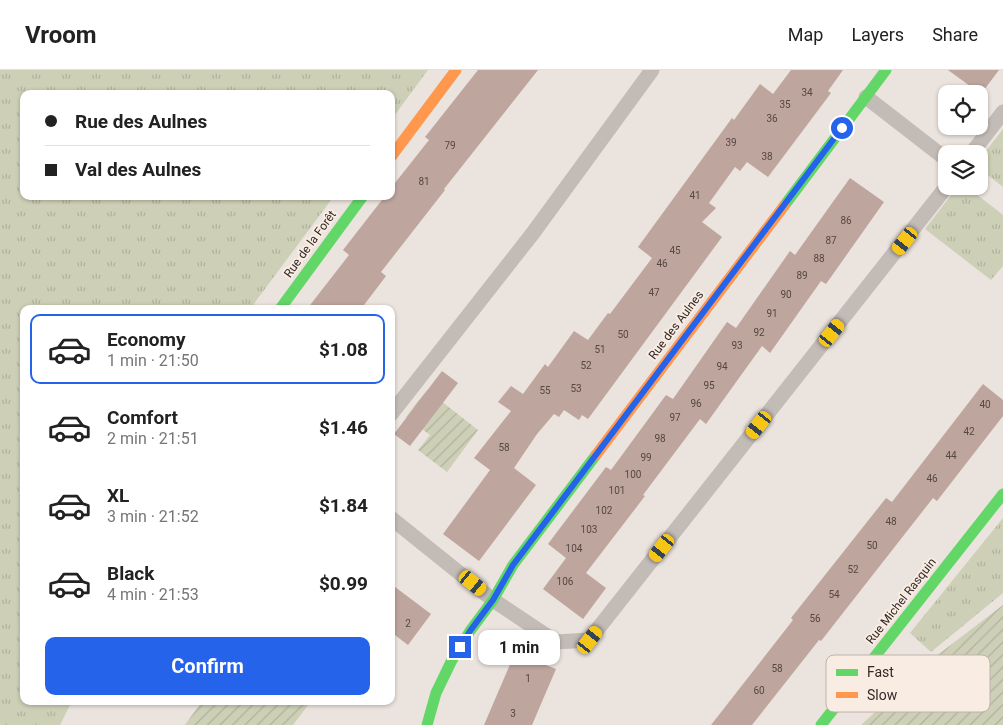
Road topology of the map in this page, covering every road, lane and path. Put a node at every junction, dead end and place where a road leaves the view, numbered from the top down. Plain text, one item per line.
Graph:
1 (456, 70) edge
2 (652, 70) edge
3 (886, 70) edge
4 (866, 97) junction
5 (1003, 112) edge
6 (978, 145) edge
7 (395, 152) edge
8 (938, 153) edge
9 (940, 195) edge
10 (360, 200) edge
11 (283, 305) edge
12 (395, 409) edge
13 (1003, 494) edge
14 (395, 521) edge
15 (493, 600) junction
16 (876, 655) edge
17 (831, 712) edge
18 (427, 725) edge
19 (821, 725) edge

1 - 7 street
2 - 12 lane
3 - 4 street, Rue des Aulnes
4 - 8 lane
4 - 15 street, Rue des Aulnes
5 - 6 lane
9 - 15 lane
10 - 11 street, Rue de la Forêt
13 - 16 street, Rue Michel Rasquin
14 - 15 lane
15 - 18 street, Rue des Aulnes
17 - 19 street, Rue Michel Rasquin

